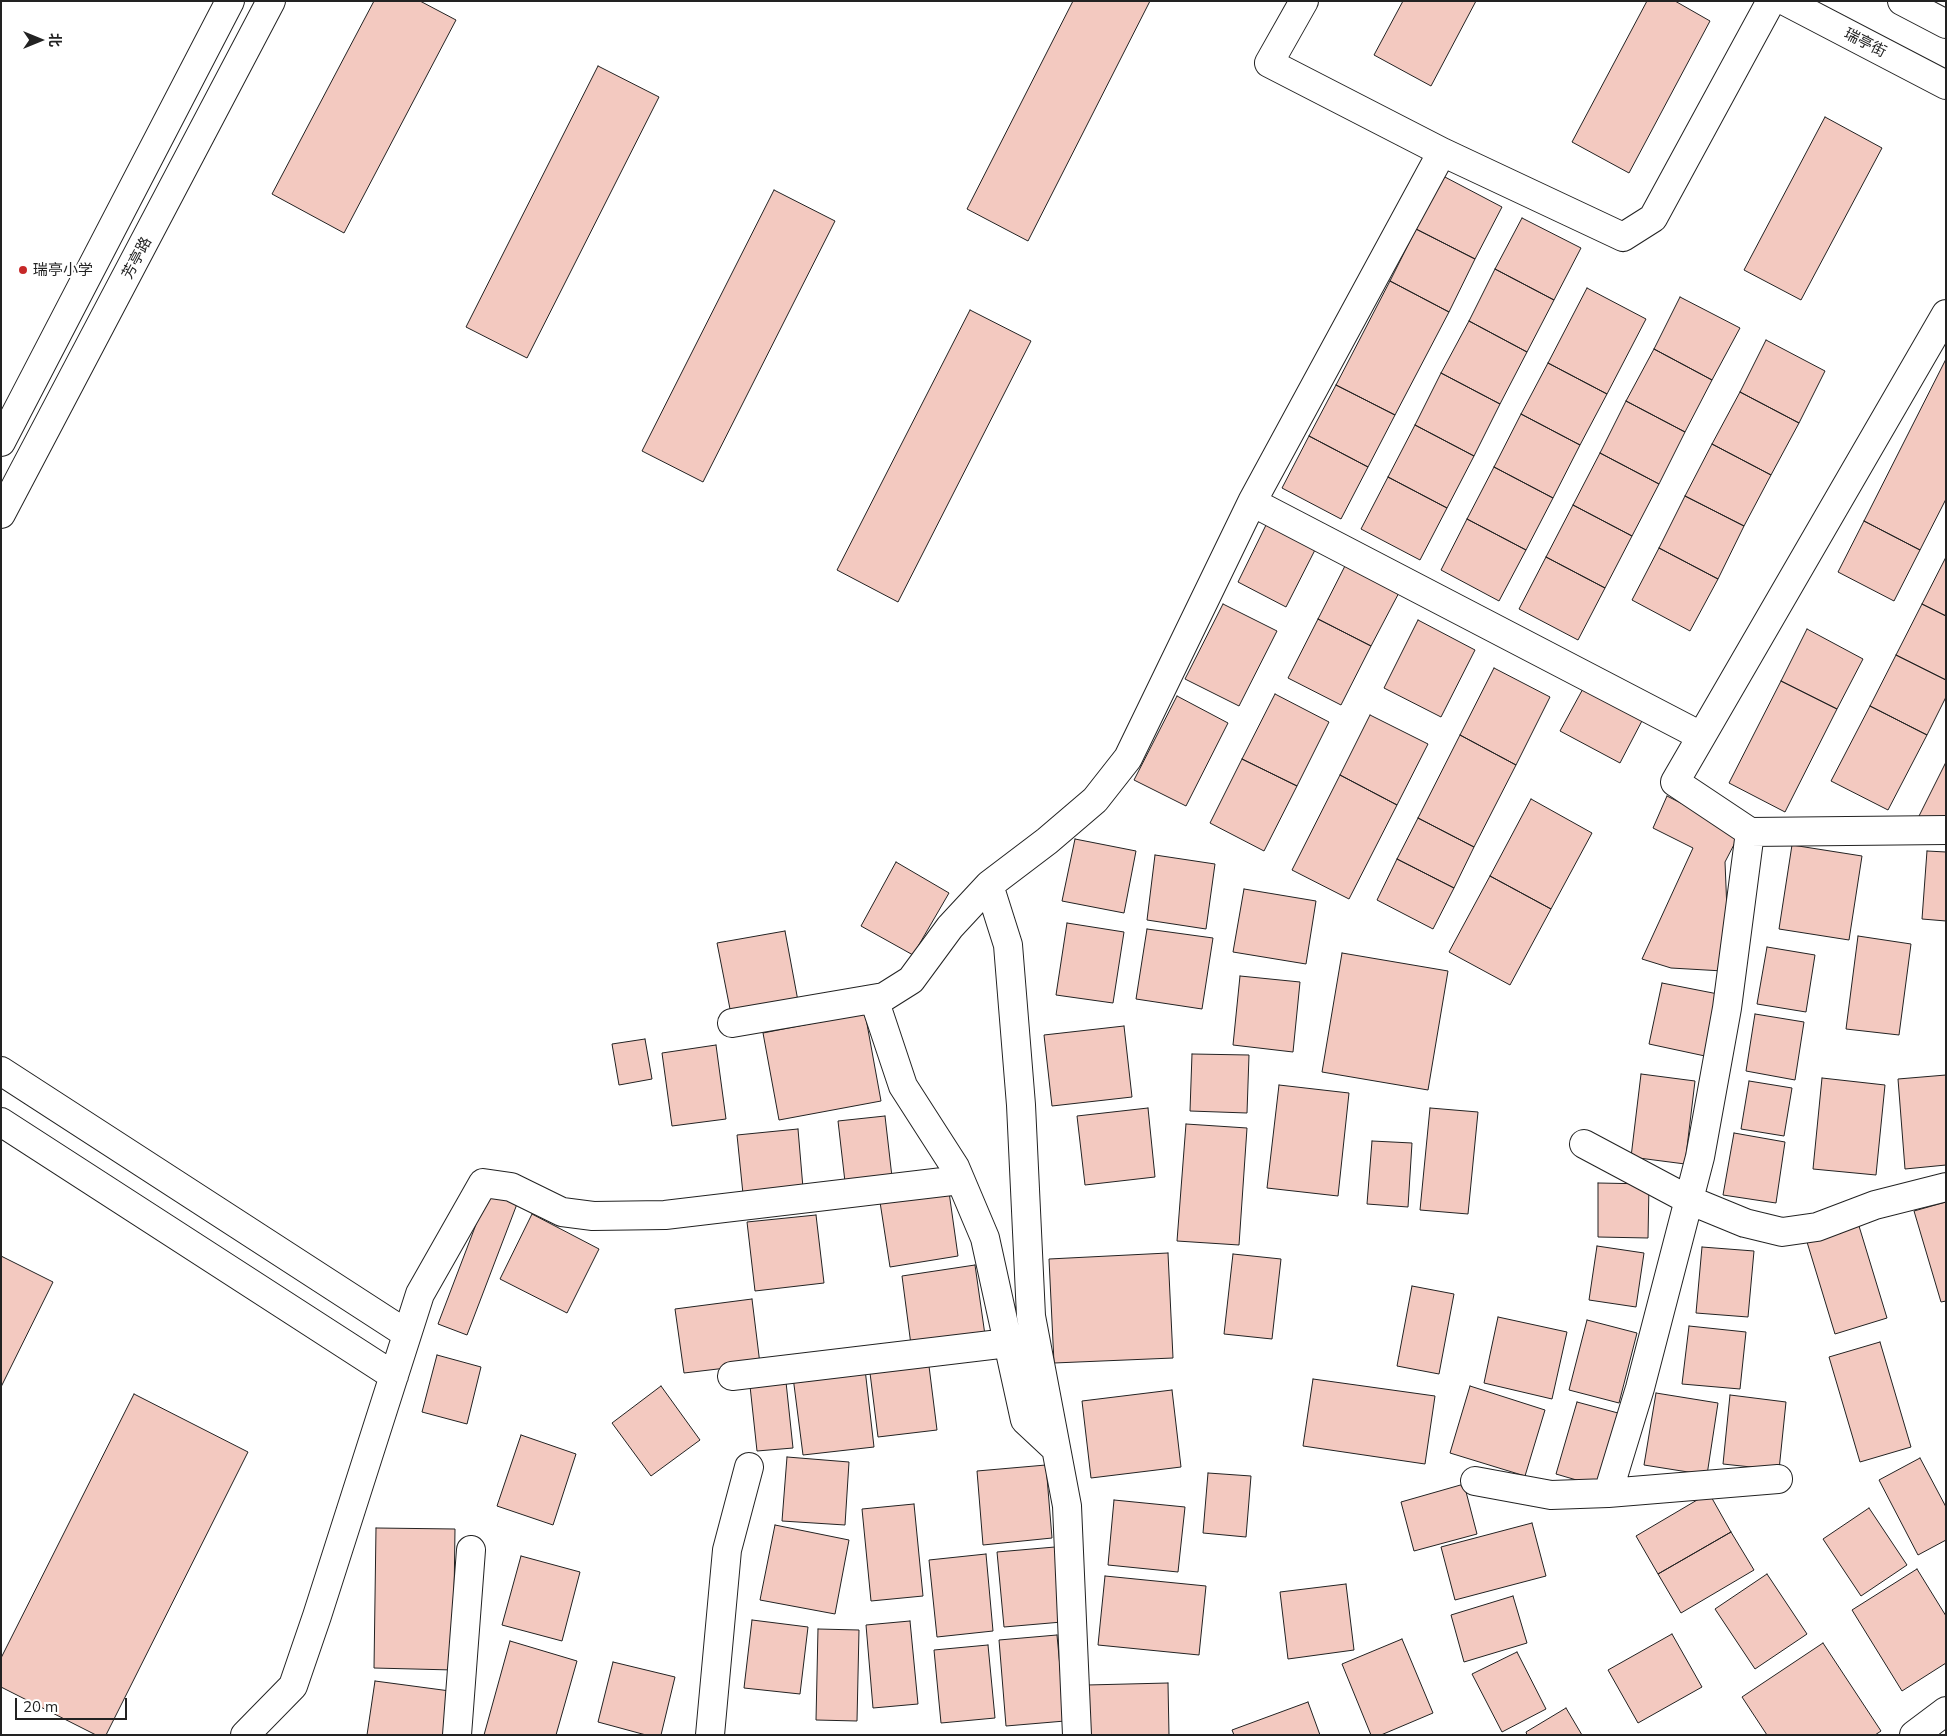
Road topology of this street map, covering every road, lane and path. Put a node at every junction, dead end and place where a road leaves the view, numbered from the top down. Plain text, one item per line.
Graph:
1 (230, 1) edge
2 (271, 1) edge
3 (1304, 1) edge
4 (1771, 1) edge
5 (1785, 1) edge
6 (1902, 1) edge
7 (1946, 24) edge
8 (1946, 85) edge
9 (1442, 152) junction
10 (1942, 327) edge
11 (1, 442) edge
12 (1252, 502) junction
13 (1, 514) edge
14 (1701, 736) junction
15 (1946, 830) edge
16 (1750, 832) junction
17 (989, 885) junction
18 (874, 999) junction
19 (732, 1023) dead end
20 (1, 1070) edge
21 (1, 1122) edge
22 (1584, 1144) dead end
23 (960, 1180) junction
24 (1946, 1187) edge
25 (1688, 1200) junction
26 (407, 1334) junction
27 (1008, 1343) junction
28 (394, 1376) junction
29 (732, 1376) dead end
30 (1056, 1448) junction
31 (749, 1467) dead end
32 (1778, 1479) dead end
33 (1476, 1481) dead end
34 (1608, 1493) junction
35 (471, 1550) dead end
36 (1946, 1711) edge
37 (245, 1735) edge
38 (457, 1735) edge
39 (710, 1735) edge
40 (1077, 1735) edge
41 (1914, 1735) edge

1 - 11 street
2 - 13 street, 芳亭路
3 - 9 street
4 - 9 street
5 - 8 street, 瑞亭街
6 - 7 street
9 - 12 street
10 - 14 street
12 - 14 street
12 - 17 street
14 - 16 street
15 - 16 street
16 - 25 street
17 - 18 street
17 - 30 street
18 - 19 street
18 - 23 street
20 - 26 street
21 - 28 street
22 - 25 street
23 - 26 street
23 - 27 street
24 - 25 street
25 - 34 street
26 - 28 street
27 - 29 street
27 - 30 street
28 - 37 street
30 - 40 street
31 - 39 street
32 - 34 street
33 - 34 street
35 - 38 street
36 - 41 street

